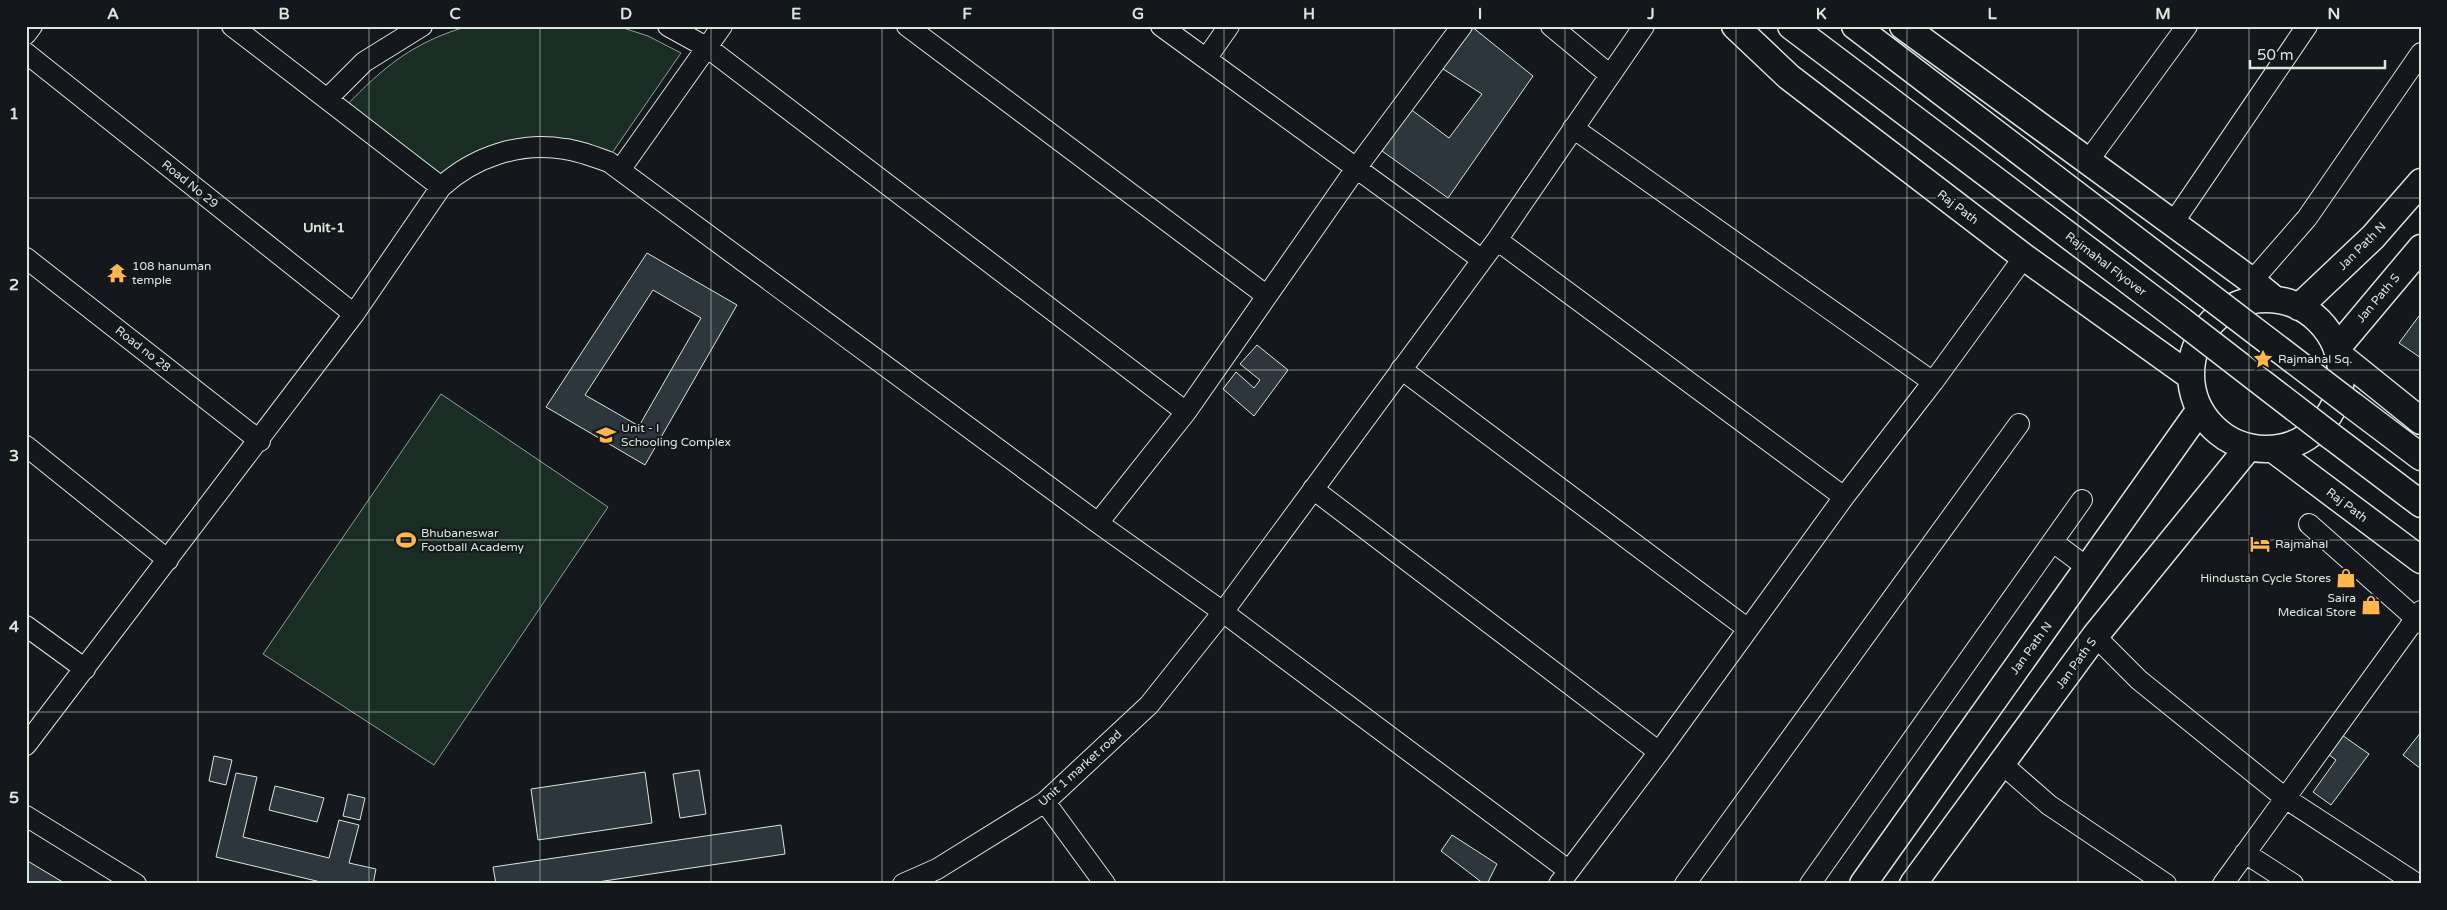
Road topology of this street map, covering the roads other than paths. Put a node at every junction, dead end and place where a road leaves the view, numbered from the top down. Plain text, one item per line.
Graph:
1 (32, 26) edge
2 (232, 26) edge
3 (422, 26) edge
4 (668, 26) edge
5 (722, 26) edge
6 (907, 26) edge
7 (1161, 26) edge
8 (1229, 26) edge
9 (1462, 26) edge
10 (1551, 26) edge
11 (1644, 26) edge
12 (1735, 26) edge
13 (1791, 26) edge
14 (1856, 26) edge
15 (1903, 26) edge
16 (2186, 26) edge
17 (2307, 26) edge
18 (26, 34) edge
19 (708, 48) junction
20 (26, 53) edge
21 (2421, 54) edge
22 (1206, 60) junction
23 (1610, 75) junction
24 (328, 98) junction
25 (1573, 128) junction
26 (2088, 161) junction
27 (1357, 167) junction
28 (620, 170) junction
29 (2421, 182) edge
30 (441, 187) junction
31 (2173, 223) junction
32 (1497, 240) junction
33 (2421, 248) edge
34 (2216, 256) junction
35 (2024, 257) junction
36 (26, 258) edge
37 (1481, 259) junction
38 (2252, 281) junction
39 (1267, 296) junction
40 (2274, 299) junction
41 (2299, 307) junction
42 (354, 314) junction
43 (2148, 346) junction
44 (2338, 352) junction
45 (1401, 369) junction
46 (2190, 376) junction
47 (1933, 382) junction
48 (2199, 411) junction
49 (1186, 412) junction
50 (2421, 421) edge
51 (2019, 424) dead end
52 (260, 441) junction
53 (26, 446) edge
54 (2260, 448) junction
55 (2421, 457) edge
56 (1314, 489) junction
57 (1844, 497) junction
58 (2082, 500) dead end
59 (2421, 504) edge
60 (1098, 523) junction
61 (2309, 524) dead end
62 (2053, 542) junction
63 (168, 560) junction
64 (2421, 560) edge
65 (2088, 568) junction
66 (1223, 612) junction
67 (2419, 617) edge
68 (26, 626) edge
69 (1748, 629) junction
70 (2095, 636) junction
71 (85, 670) junction
72 (26, 745) edge
73 (1659, 752) junction
74 (2002, 764) junction
75 (2285, 798) junction
76 (1045, 802) junction
77 (26, 816) edge
78 (2245, 853) junction
79 (103, 875) edge
80 (941, 876) edge
81 (1563, 877) edge
82 (136, 884) edge
83 (903, 884) edge
84 (1105, 884) edge
85 (1685, 884) edge
86 (1810, 884) edge
87 (1863, 884) edge
88 (1912, 884) edge
89 (2166, 884) edge
90 (2223, 884) edge
91 (2293, 884) edge
92 (2417, 884) edge

1 - 18 street
2 - 24 street
3 - 24 street
4 - 19 street
5 - 19 street
6 - 39 street
7 - 22 street
8 - 22 street
9 - 27 street
10 - 23 street
11 - 23 street, Unit 1 market road
12 - 35 main road, Raj Path
13 - 59 main road, Rajmahal Flyover, bridge
14 - 55 main road, bridge
15 - 26 main road, Raj Path
16 - 26 street
17 - 31 street
19 - 28 street
19 - 49 street
20 - 42 street, Road No 29
21 - 38 street
22 - 27 street
23 - 25 street, Unit 1 market road
24 - 30 street
25 - 32 street, Unit 1 market road
25 - 47 street
26 - 31 main road, Raj Path
27 - 37 street
27 - 39 street
28 - 30 street
28 - 60 street
29 - 41 main road, Jan Path N
30 - 42 street
31 - 34 main road, Raj Path
32 - 37 street, Unit 1 market road
32 - 57 street
33 - 44 main road, Jan Path S
34 - 38 main road, Raj Path
34 - 43 main road
35 - 43 main road, Raj Path
35 - 47 street
36 - 52 street, Road no 28
37 - 45 street, Unit 1 market road
38 - 40 main road, Raj Path
39 - 49 street
40 - 41 main road, Raj Path
40 - 46 main road, Raj Path
41 - 44 main road, Raj Path
42 - 52 street
43 - 46 main road, Raj Path
44 - 50 main road, Raj Path
44 - 54 main road, Raj Path
45 - 56 street, Unit 1 market road
45 - 69 street
46 - 48 main road, Raj Path
47 - 57 street
48 - 54 main road, Raj Path
48 - 65 main road, Jan Path N
49 - 60 street
51 - 85 street
52 - 63 street
53 - 63 street
54 - 64 main road, Raj Path
54 - 70 main road, Jan Path S
56 - 66 street, Unit 1 market road
56 - 73 street
57 - 69 street
58 - 62 street
60 - 66 street
61 - 67 street
62 - 65 street
62 - 86 street
63 - 71 street
65 - 87 main road, Jan Path N
66 - 76 street, Unit 1 market road
66 - 81 street
67 - 75 street
68 - 71 street
69 - 73 street
70 - 74 main road, Jan Path S
70 - 75 street
71 - 72 street
73 - 81 street
74 - 88 main road, Jan Path S
74 - 89 street
75 - 78 street
75 - 92 street
76 - 80 street, Unit 1 market road
76 - 84 street
77 - 79 street
78 - 90 street
78 - 91 street
79 - 82 street
80 - 83 street, Unit 1 market road

